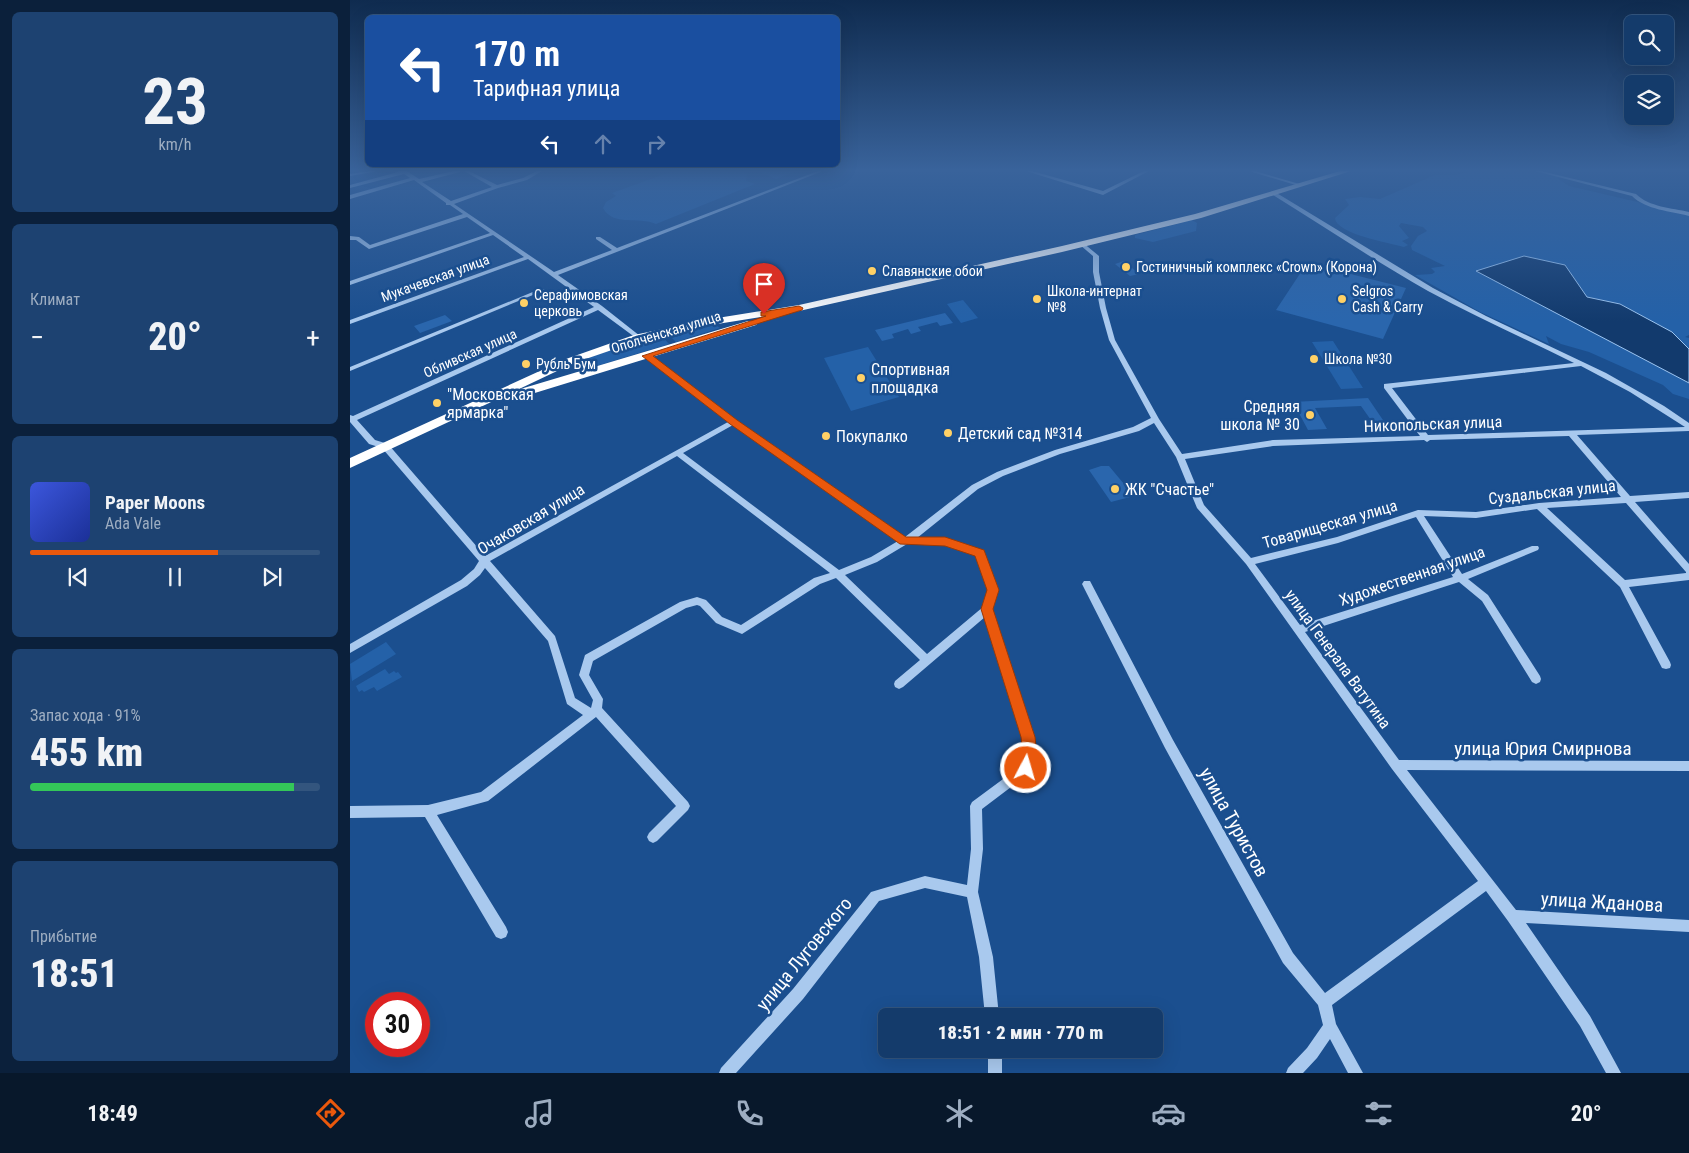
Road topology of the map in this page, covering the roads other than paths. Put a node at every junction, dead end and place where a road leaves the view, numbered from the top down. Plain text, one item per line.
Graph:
1 (448, 221) edge
2 (476, 221) edge
3 (691, 221) edge
4 (1177, 221) edge
5 (1319, 221) edge
6 (494, 233) junction
7 (350, 238) edge
8 (598, 238) dead end
9 (1082, 244) junction
10 (616, 250) junction
11 (528, 257) junction
12 (552, 275) junction
13 (350, 283) edge
14 (542, 290) dead end
15 (600, 307) junction
16 (799, 308) junction
17 (350, 322) edge
18 (711, 322) junction
19 (717, 334) junction
20 (638, 337) junction
21 (646, 356) junction
22 (570, 362) junction
23 (1582, 364) junction
24 (350, 369) edge
25 (580, 375) junction
26 (468, 410) junction
27 (351, 419) edge
28 (1154, 419) junction
29 (733, 422) junction
30 (1689, 427) edge
31 (1570, 432) junction
32 (1427, 439) junction
33 (385, 446) junction
34 (678, 453) junction
35 (1180, 457) junction
36 (350, 463) edge
37 (1689, 496) edge
38 (1629, 498) junction
39 (1539, 506) junction
40 (1418, 513) junction
41 (904, 541) junction
42 (1535, 548) dead end
43 (484, 560) junction
44 (1250, 562) junction
45 (1689, 570) edge
46 (838, 574) junction
47 (1689, 576) edge
48 (1460, 578) junction
49 (1087, 584) dead end
50 (1623, 584) junction
51 (987, 609) junction
52 (1299, 630) junction
53 (350, 649) edge
54 (926, 660) junction
55 (1666, 665) dead end
56 (1536, 679) dead end
57 (899, 684) dead end
58 (597, 710) junction
59 (1396, 765) junction
60 (1689, 766) edge
61 (428, 811) junction
62 (350, 812) edge
63 (653, 837) dead end
64 (1487, 882) junction
65 (972, 892) junction
66 (1513, 916) junction
67 (1689, 926) edge
68 (501, 932) dead end
69 (1324, 1002) junction
70 (991, 1008) edge
71 (1330, 1026) junction
72 (995, 1058) edge
73 (726, 1073) edge
74 (995, 1073) edge
75 (1293, 1073) edge
76 (1356, 1073) edge
77 (1614, 1073) edge

1 - 7 street
2 - 6 street
3 - 10 street
4 - 9 highway
5 - 23 street
6 - 11 street
6 - 13 street
8 - 10 street
9 - 16 highway
9 - 28 street, улица Генерала Ватутина
10 - 12 street
11 - 12 street
11 - 17 street, Мукачевская улица
12 - 15 street
14 - 24 street
15 - 20 street
15 - 27 street, Обливская улица
16 - 18 highway, Ополченская улица
16 - 19 highway, Ополченская улица
18 - 19 highway
18 - 20 highway, Ополченская улица
19 - 21 highway, Ополченская улица
20 - 22 highway, Ополченская улица
21 - 25 highway, Ополченская улица
21 - 29 street
22 - 25 highway
22 - 26 highway, Ополченская улица
23 - 30 street
23 - 32 street
25 - 26 highway, Ополченская улица
26 - 33 highway, Ополченская улица
27 - 33 street
28 - 35 street, улица Генерала Ватутина
28 - 41 street
29 - 34 street, Очаковская улица
29 - 41 street
30 - 31 street, Никопольская улица
31 - 32 street, Никопольская улица
31 - 38 street
32 - 35 street, Никопольская улица
33 - 36 highway, Ополченская улица
33 - 43 street
34 - 43 street, Очаковская улица
34 - 46 street
35 - 44 street, улица Генерала Ватутина
37 - 38 street, Суздальская улица
38 - 39 street, Суздальская улица
38 - 45 street
39 - 40 street, Суздальская улица
39 - 50 street
40 - 44 street, Товарищеская улица
40 - 48 street
41 - 46 street
41 - 51 street
42 - 48 street, Художественная улица
43 - 53 street, Очаковская улица
43 - 58 street
44 - 52 street, улица Генерала Ватутина
46 - 54 street
46 - 58 street
47 - 50 street
48 - 52 street, Художественная улица
48 - 56 street
49 - 69 street, улица Туристов
50 - 55 street
51 - 54 street
51 - 65 street
52 - 59 street, улица Генерала Ватутина
54 - 57 street
58 - 61 street
58 - 63 street
59 - 60 street, улица Юрия Смирнова
59 - 64 street, улица Генерала Ватутина
61 - 62 street
61 - 68 street
64 - 66 street, улица Генерала Ватутина
64 - 69 street
65 - 70 street
65 - 73 street, улица Луговского
66 - 67 street, улица Жданова
66 - 77 street, улица Генерала Ватутина
69 - 71 street, улица Туристов
71 - 75 street
71 - 76 street, улица Туристов
72 - 74 street

